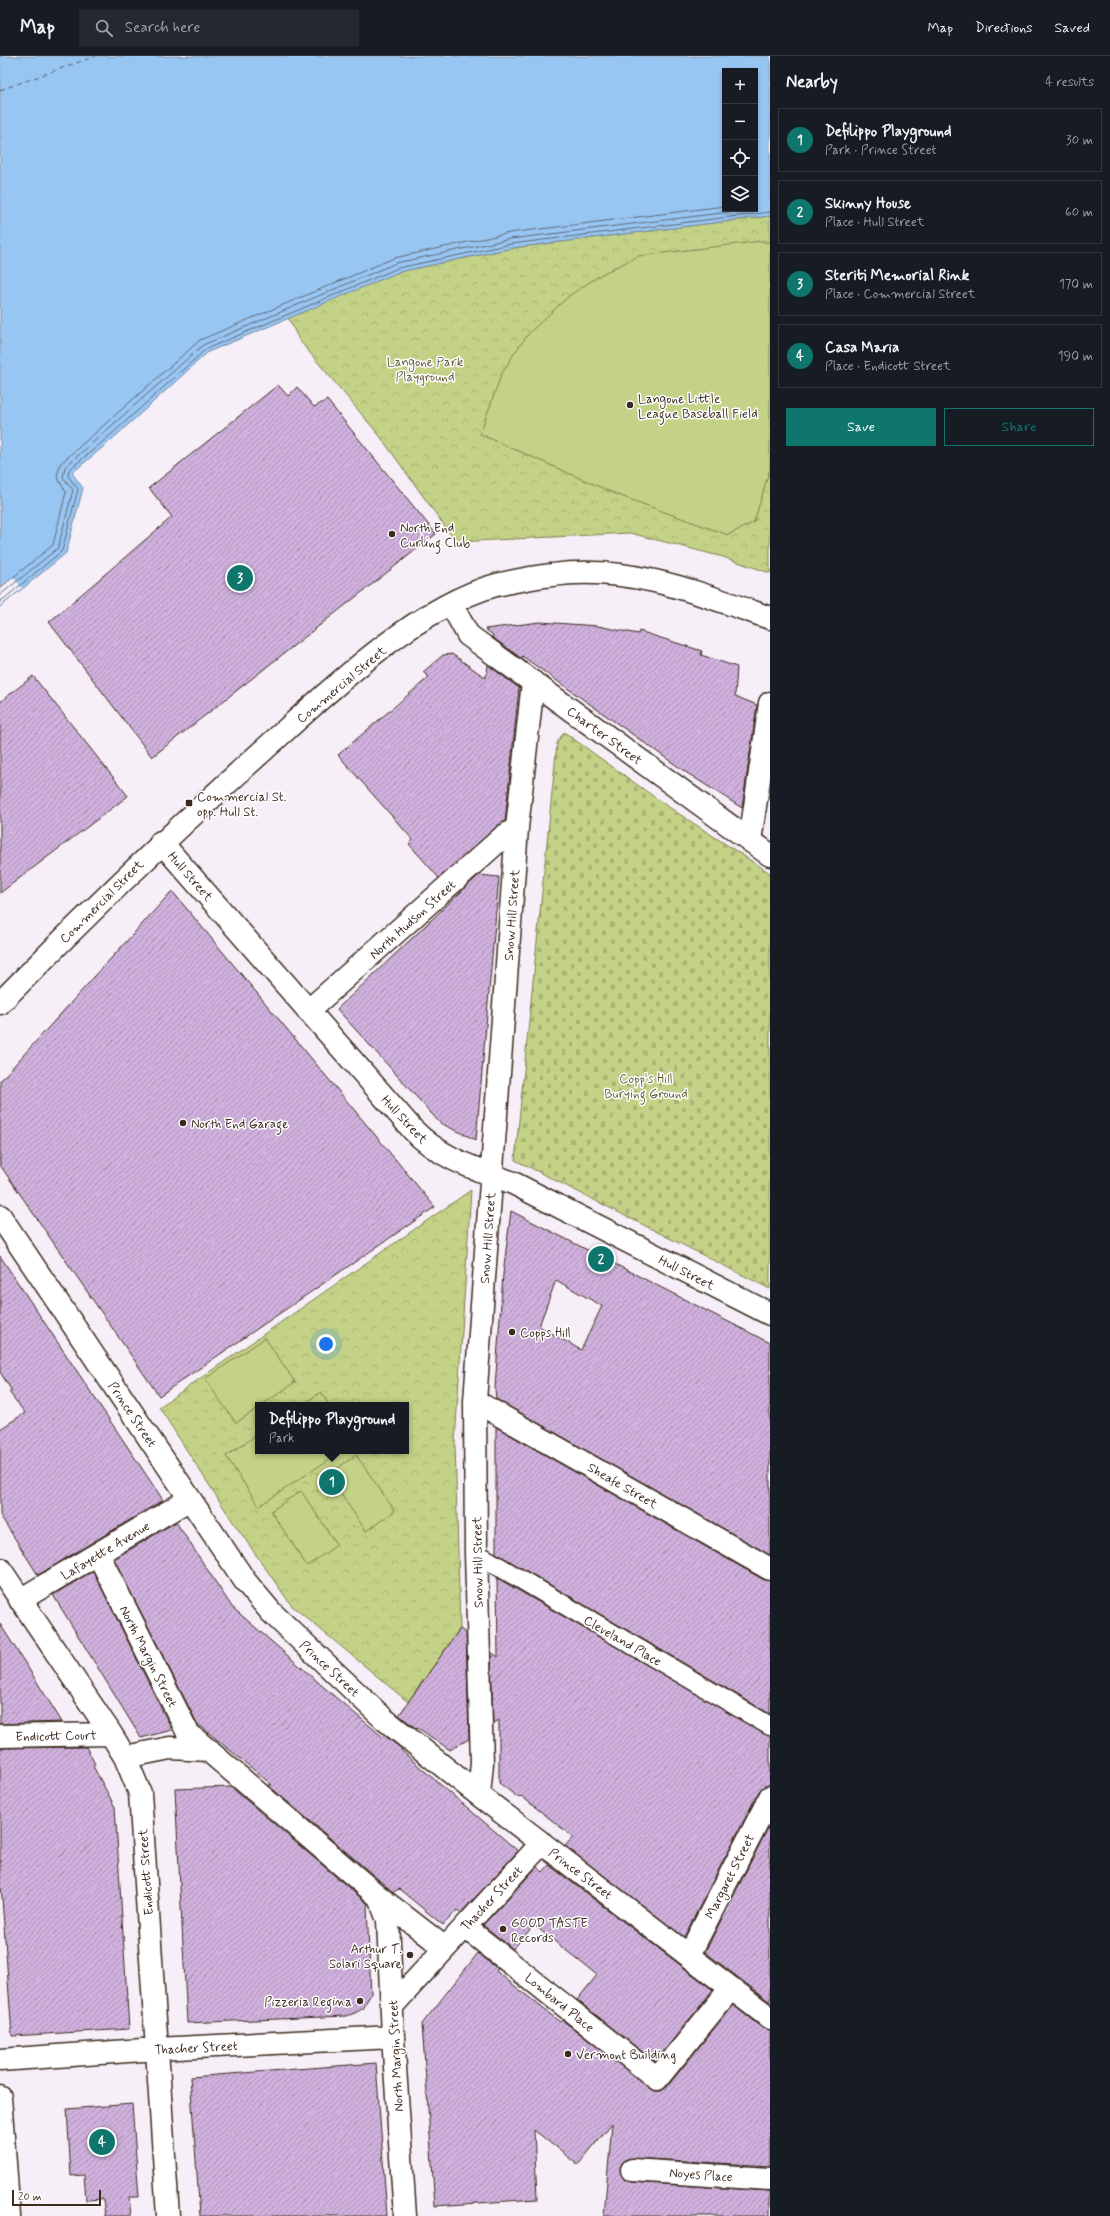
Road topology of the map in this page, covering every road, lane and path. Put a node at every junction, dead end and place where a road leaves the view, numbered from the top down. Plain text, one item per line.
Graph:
1 (451, 604) junction
2 (770, 618) edge
3 (532, 682) junction
4 (770, 703) edge
5 (517, 828) junction
6 (750, 841) junction
7 (161, 842) junction
8 (770, 855) edge
9 (0, 1003) edge
10 (308, 1011) junction
11 (491, 1176) junction
12 (0, 1216) edge
13 (770, 1314) edge
14 (475, 1401) junction
15 (190, 1499) junction
16 (476, 1553) junction
17 (98, 1554) junction
18 (0, 1569) edge
19 (770, 1569) edge
20 (20, 1600) junction
21 (770, 1726) edge
22 (111, 1734) junction
23 (0, 1736) edge
24 (209, 1750) junction
25 (125, 1757) junction
26 (478, 1795) junction
27 (770, 1797) edge
28 (542, 1843) junction
29 (379, 1897) junction
30 (465, 1927) junction
31 (445, 1948) junction
32 (689, 1955) junction
33 (731, 1988) junction
34 (392, 2006) junction
35 (770, 2018) edge
36 (393, 2037) junction
37 (157, 2049) junction
38 (0, 2060) edge
39 (0, 2097) edge
40 (632, 2170) dead end
41 (770, 2179) edge
42 (9, 2216) edge
43 (168, 2216) edge
44 (405, 2216) edge

1 - 2 street, Commercial Street
1 - 3 street, Charter Street
1 - 7 street, Commercial Street
3 - 5 street, Snow Hill Street
3 - 6 street, Charter Street
4 - 6 street
5 - 10 street, North Hudson Street
5 - 11 street, Snow Hill Street
6 - 8 street, Charter Street
7 - 9 street, Commercial Street
7 - 10 street, Hull Street
10 - 11 street, Hull Street
11 - 13 street, Hull Street
11 - 14 street, Snow Hill Street
12 - 15 street, Prince Street
14 - 16 street, Snow Hill Street
14 - 19 street, Sheafe Street
15 - 17 street, Lafayette Avenue
15 - 26 street, Prince Street
16 - 21 lane, Cleveland Place
16 - 26 street, Snow Hill Street
17 - 20 street, Lafayette Avenue
17 - 24 street, North Margin Street
18 - 20 street, Endicott Street
20 - 22 street, Endicott Street
22 - 23 street, Endicott Court
22 - 25 street, Endicott Street
24 - 25 street
24 - 29 street, North Margin Street
25 - 37 street, Endicott Street
26 - 28 street, Prince Street
27 - 32 street, Margaret Street
28 - 30 street, Thacher Street
28 - 32 street, Prince Street
29 - 31 street, North Margin Street
29 - 34 street, North Margin Street
30 - 31 street, Thacher Street
30 - 33 street, Lombard Place
31 - 34 street, Thacher Street
32 - 33 street, Prince Street
33 - 35 street, Prince Street
34 - 36 street, North Margin Street
36 - 37 street, Thacher Street
36 - 44 street, North Margin Street
37 - 38 street, Thacher Street
37 - 43 street, Endicott Street
39 - 42 street
40 - 41 street, Noyes Place

